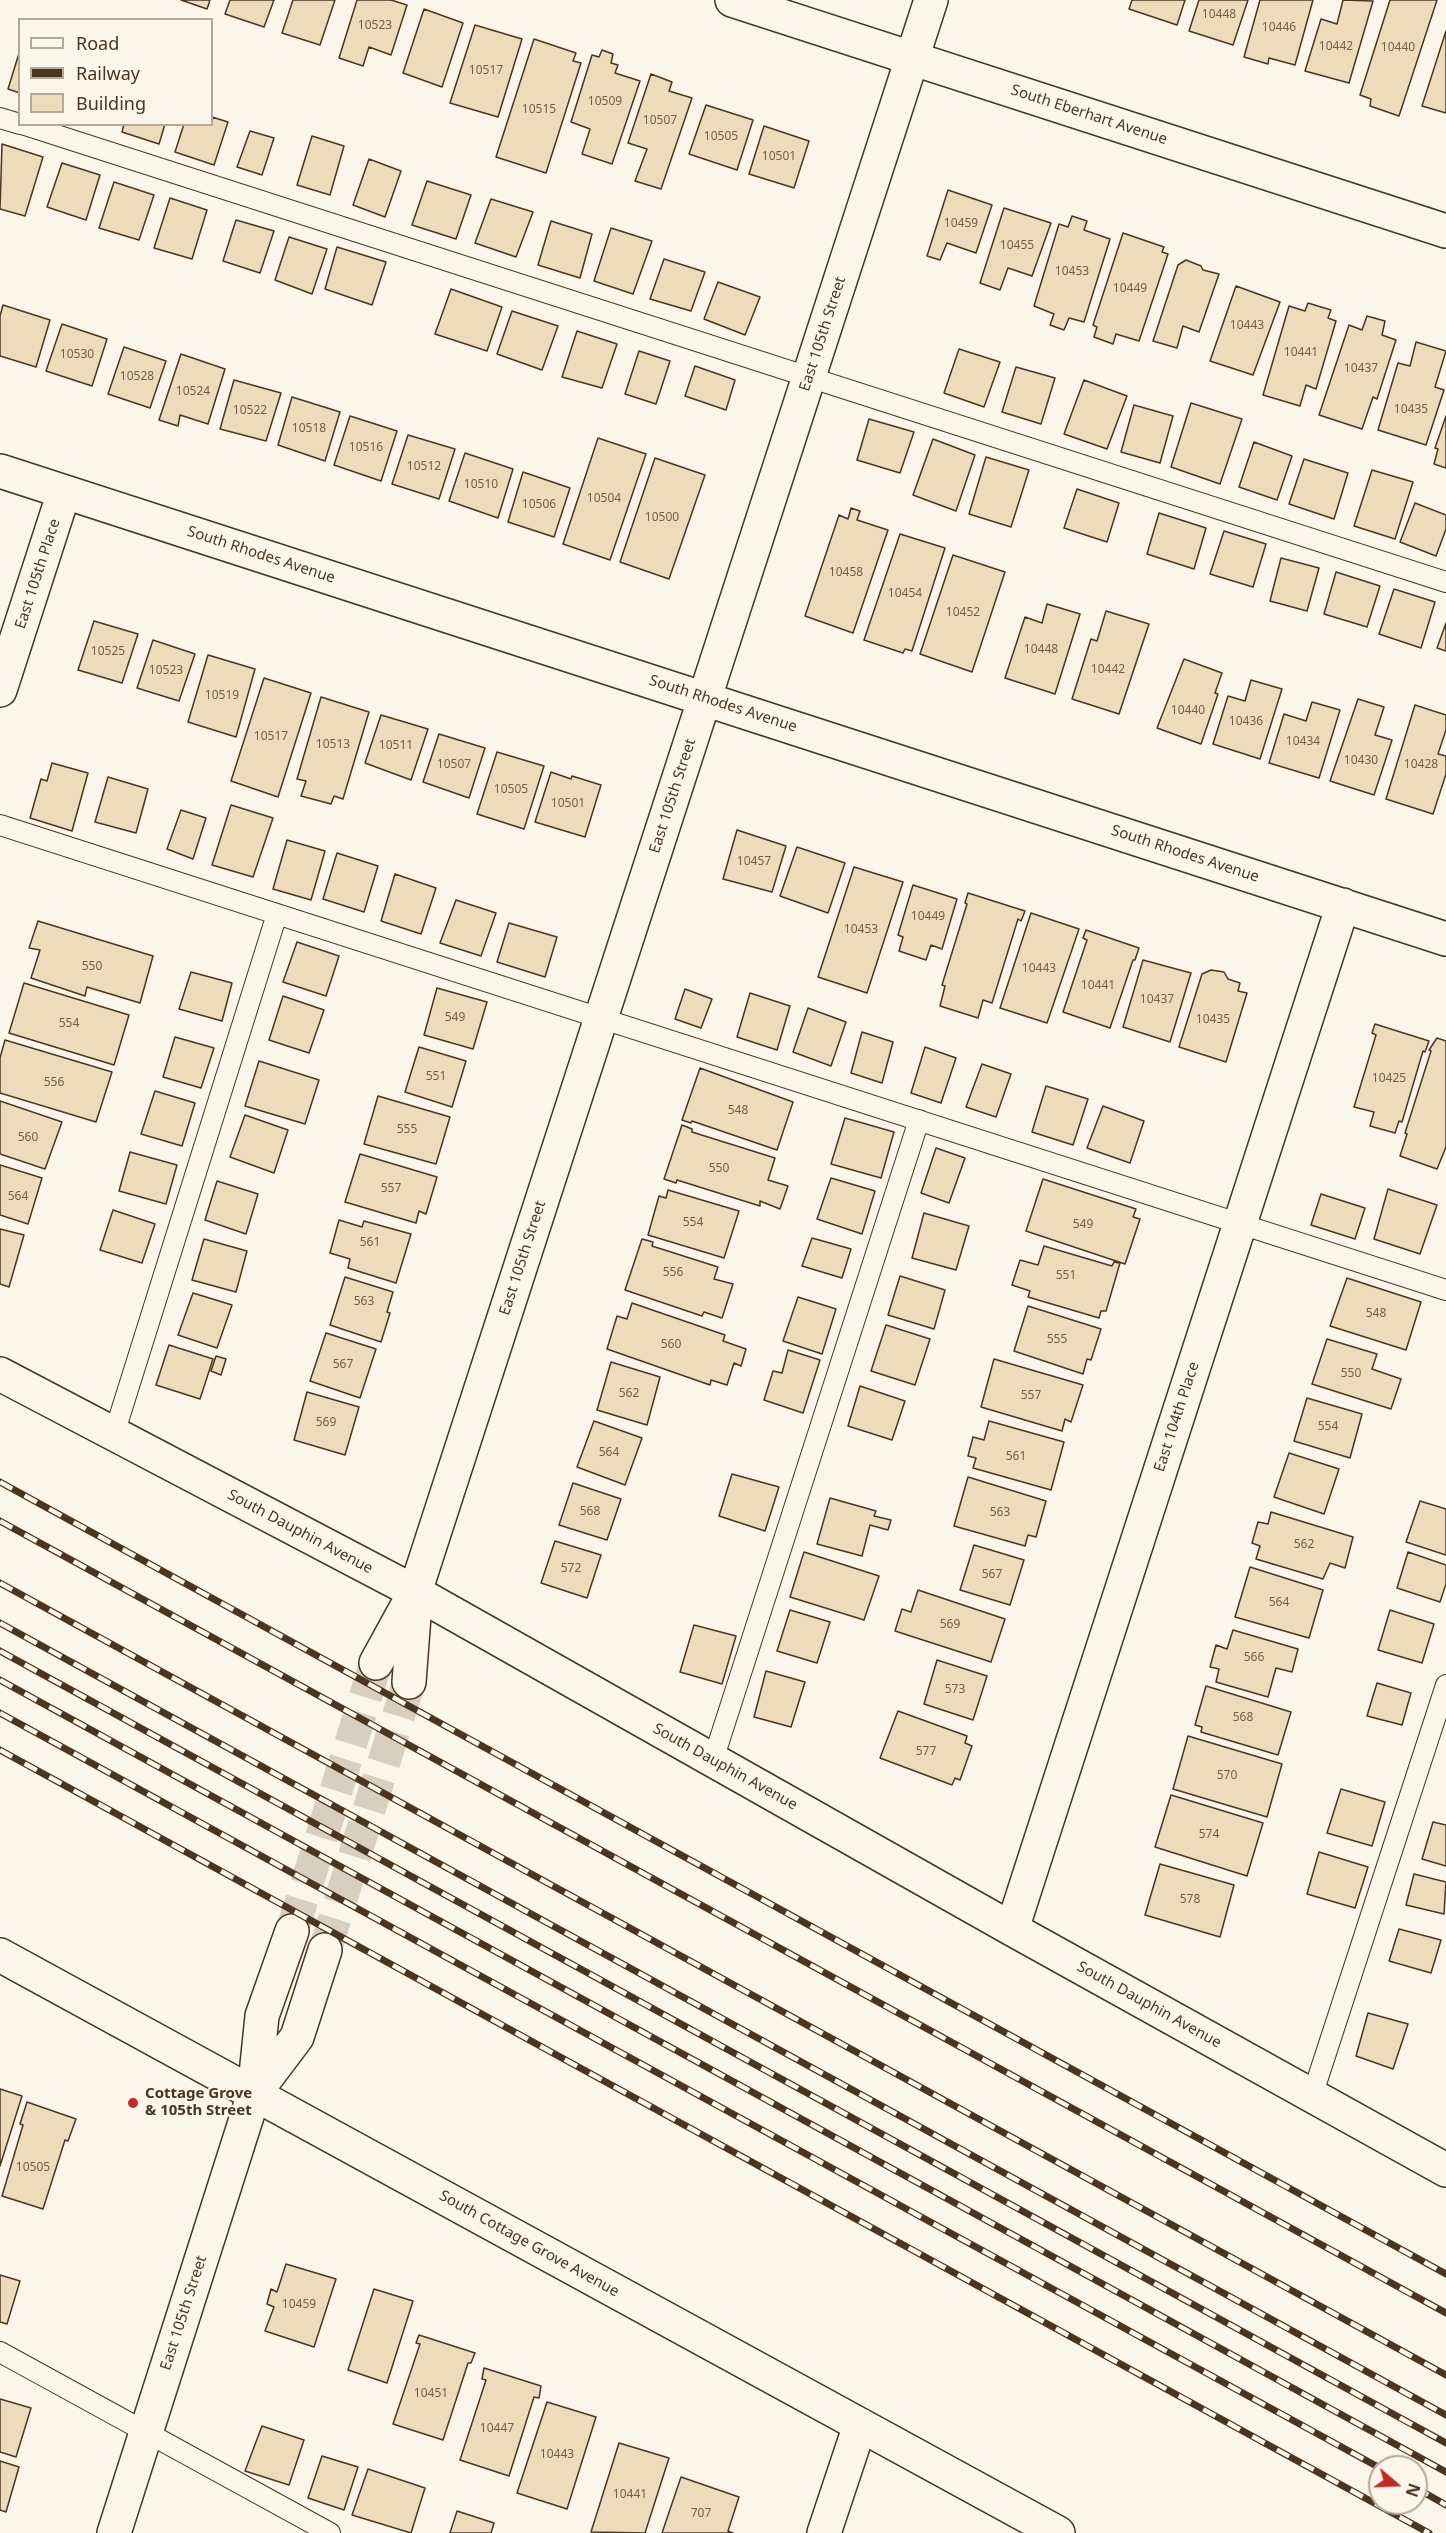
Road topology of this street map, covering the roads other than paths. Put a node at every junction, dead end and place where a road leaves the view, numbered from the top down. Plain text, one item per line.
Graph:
1 (732, 0) edge
2 (931, 0) edge
3 (912, 58) junction
4 (0, 117) edge
5 (18, 123) edge
6 (27, 126) edge
7 (1446, 231) edge
8 (809, 377) junction
9 (0, 471) edge
10 (64, 492) junction
11 (1446, 582) edge
12 (0, 690) edge
13 (705, 698) junction
14 (0, 825) edge
15 (1343, 905) junction
16 (277, 914) junction
17 (1446, 939) edge
18 (601, 1017) junction
19 (919, 1120) junction
20 (1240, 1225) junction
21 (1446, 1290) edge
22 (0, 1374) edge
23 (114, 1434) junction
24 (415, 1592) junction
25 (376, 1662) tunnel mouth
26 (409, 1682) tunnel mouth
27 (1446, 1685) edge
28 (713, 1760) junction
29 (1012, 1929) junction
30 (292, 1931) tunnel mouth
31 (325, 1950) tunnel mouth
32 (0, 1955) edge
33 (254, 2094) junction
34 (1312, 2096) junction
35 (1446, 2170) edge
36 (0, 2352) edge
37 (860, 2425) junction
38 (146, 2433) junction
39 (114, 2533) edge
40 (330, 2533) edge
41 (824, 2533) edge
42 (1058, 2533) edge

1 - 3 street, South Eberhart Avenue
2 - 3 street, East 105th Street
3 - 7 street, South Eberhart Avenue
3 - 8 street, East 105th Street
4 - 5 lane
6 - 8 lane
8 - 11 lane
8 - 13 street, East 105th Street
9 - 10 street, South Rhodes Avenue
10 - 12 street, East 105th Place
10 - 13 street, South Rhodes Avenue
13 - 15 street, South Rhodes Avenue
13 - 18 street, East 105th Street
14 - 16 lane
15 - 17 street, South Rhodes Avenue
15 - 20 street, East 104th Place
16 - 18 lane
16 - 23 lane
18 - 19 lane
18 - 24 street, East 105th Street
19 - 20 lane
19 - 28 lane
20 - 21 lane
20 - 29 street, East 104th Place
22 - 23 street, South Dauphin Avenue
23 - 24 street, South Dauphin Avenue
24 - 25 street, East 105th Street
24 - 26 street, East 105th Street
24 - 28 street, South Dauphin Avenue
27 - 34 lane
28 - 29 street, South Dauphin Avenue
29 - 34 street, South Dauphin Avenue
30 - 33 street, East 105th Street
31 - 33 street, East 105th Street
32 - 33 street, South Cottage Grove Avenue
33 - 37 street, South Cottage Grove Avenue
33 - 38 street, East 105th Street
34 - 35 street, South Dauphin Avenue
36 - 38 lane
37 - 41 street
37 - 42 street, South Cottage Grove Avenue
38 - 39 street, East 105th Street
38 - 40 lane

